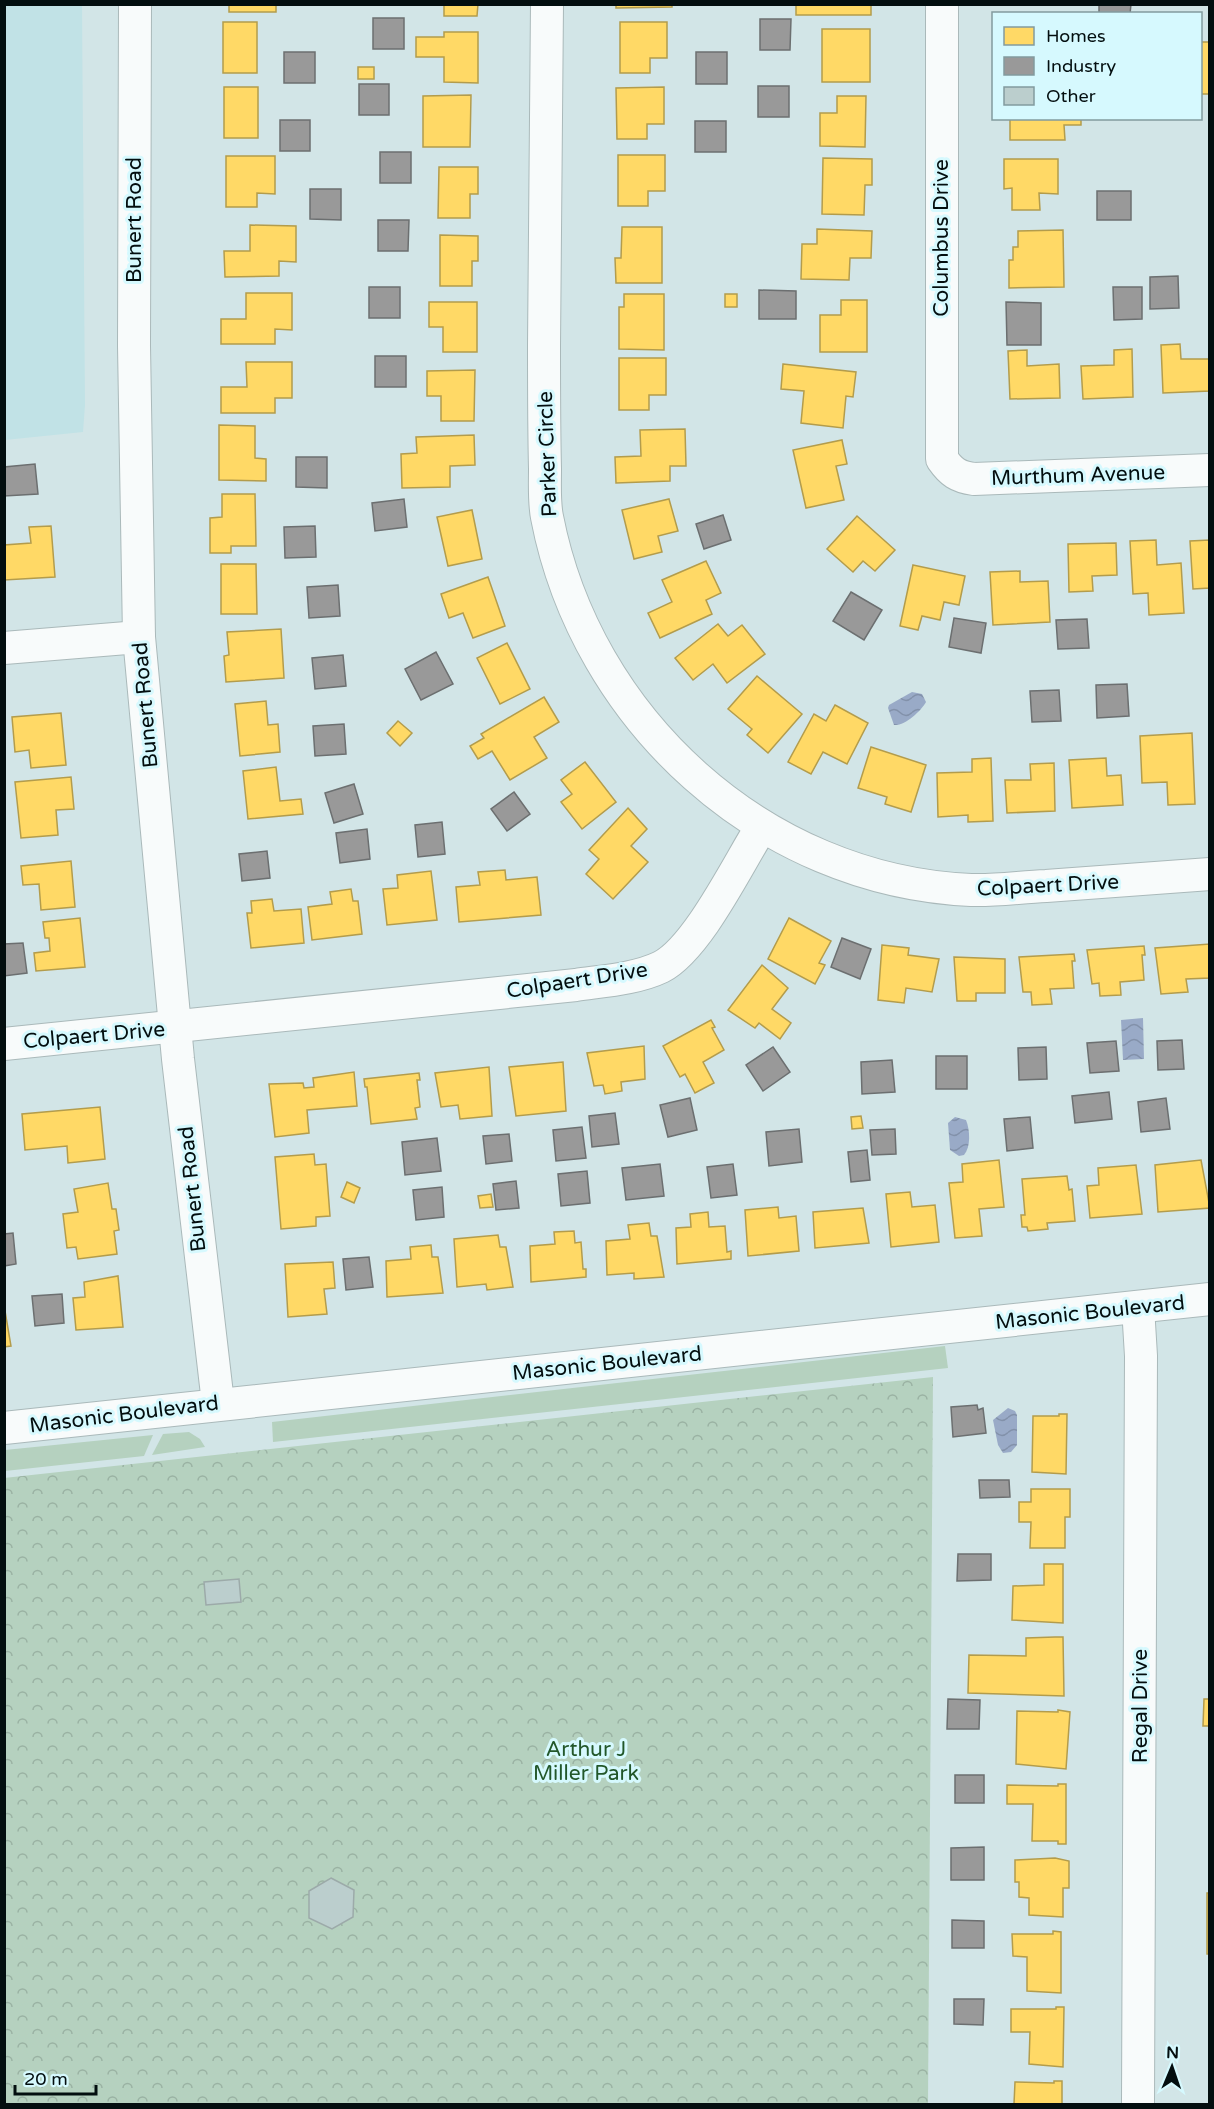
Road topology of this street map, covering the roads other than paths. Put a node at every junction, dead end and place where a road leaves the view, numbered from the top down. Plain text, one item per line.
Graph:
1 (135, 4) edge
2 (547, 4) edge
3 (942, 4) edge
4 (949, 470) joint
5 (1209, 470) edge
6 (139, 637) junction
7 (4, 648) edge
8 (762, 826) junction
9 (1209, 874) edge
10 (174, 1027) junction
11 (4, 1044) edge
12 (1209, 1299) edge
13 (1138, 1307) junction
14 (218, 1403) junction
15 (4, 1428) edge
16 (1138, 2104) edge

1 - 6 street, Bunert Road
2 - 8 street, Parker Circle
3 - 4 street, Columbus Drive
4 - 5 street, Murthum Avenue
6 - 7 street
6 - 10 street, Bunert Road
8 - 9 street, Colpaert Drive
8 - 10 street, Colpaert Drive
10 - 11 street, Colpaert Drive
10 - 14 street, Bunert Road
12 - 13 street, Masonic Boulevard
13 - 14 street, Masonic Boulevard
13 - 16 street, Regal Drive
14 - 15 street, Masonic Boulevard

